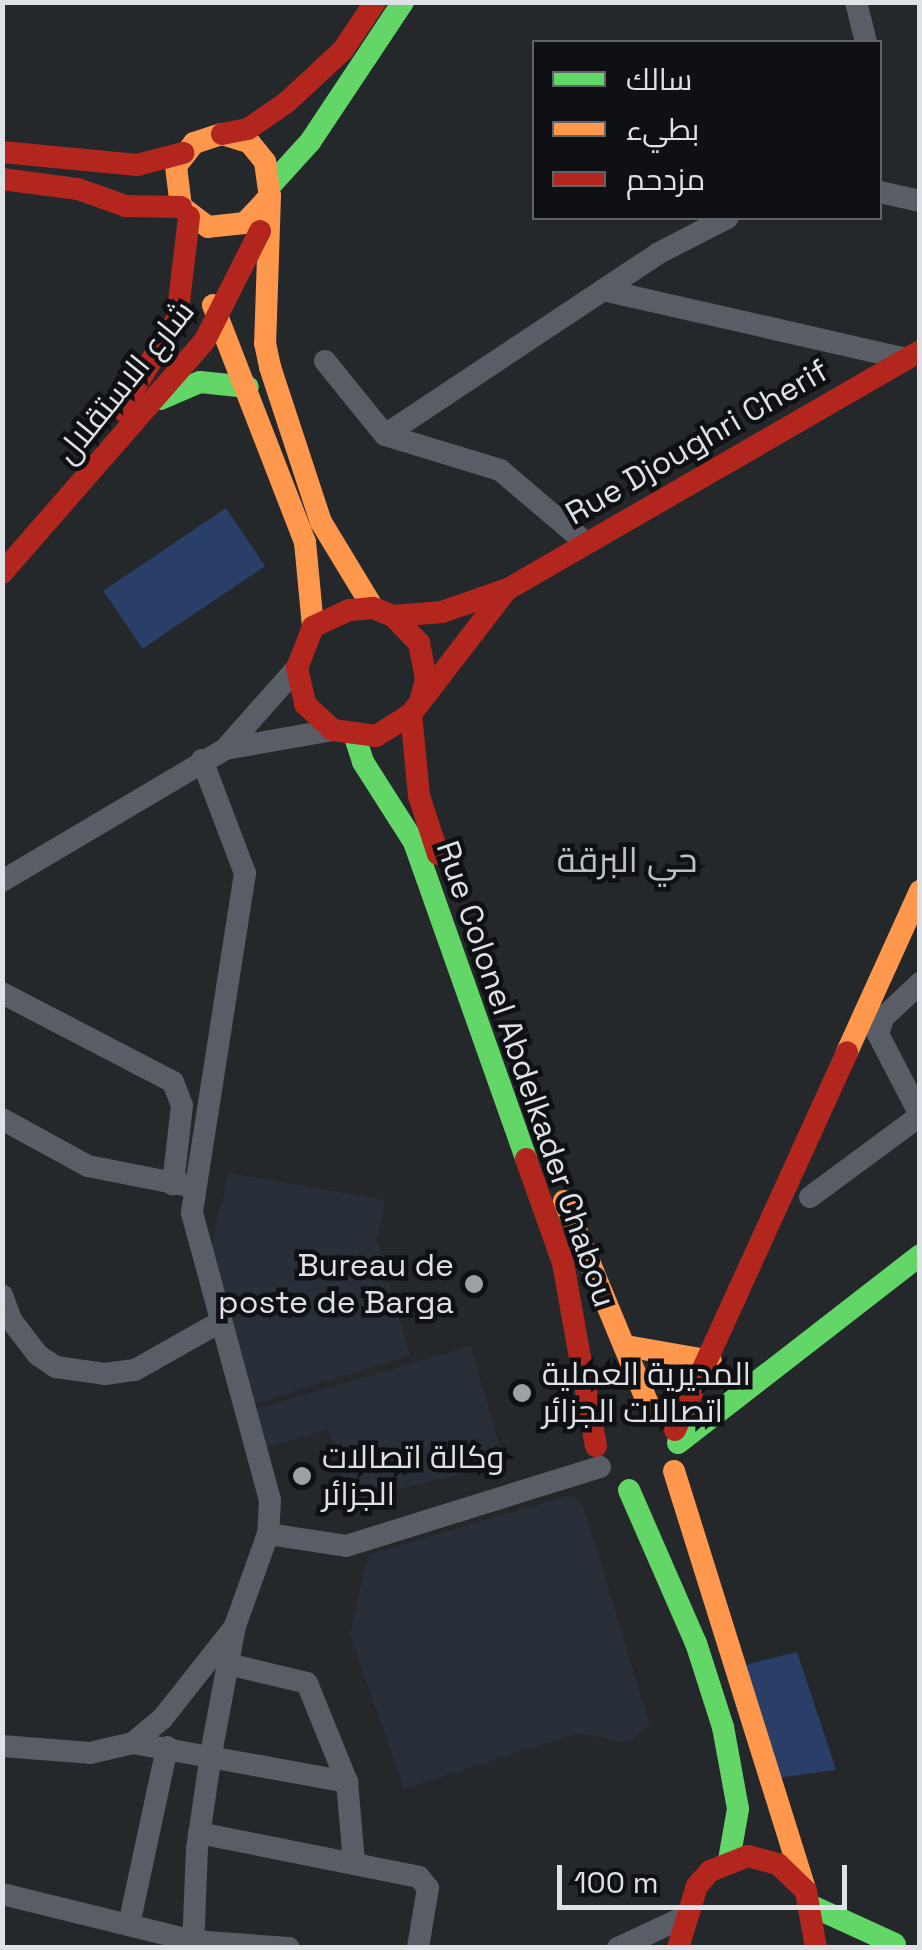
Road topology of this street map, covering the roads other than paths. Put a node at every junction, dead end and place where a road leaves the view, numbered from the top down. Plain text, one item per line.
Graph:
1 (376, 2) edge
2 (403, 2) edge
3 (856, 2) edge
4 (866, 40) edge
5 (222, 134) junction
6 (2, 152) edge
7 (183, 153) junction
8 (2, 180) edge
9 (882, 192) edge
10 (267, 198) junction
11 (920, 202) edge
12 (185, 212) junction
13 (724, 220) edge
14 (186, 272) junction
15 (603, 290) junction
16 (222, 315) junction
17 (913, 355) edge
18 (324, 361) dead end
19 (248, 387) junction
20 (156, 401) junction
21 (385, 435) junction
22 (2, 540) edge
23 (586, 544) junction
24 (2, 573) edge
25 (508, 589) junction
26 (383, 612) junction
27 (312, 627) junction
28 (297, 668) junction
29 (416, 706) junction
30 (344, 734) junction
31 (225, 748) junction
32 (202, 760) junction
33 (2, 881) edge
34 (920, 892) edge
35 (920, 983) edge
36 (2, 993) edge
37 (920, 1115) edge
38 (2, 1119) edge
39 (183, 1185) junction
40 (810, 1197) dead end
41 (920, 1255) edge
42 (2, 1295) edge
43 (218, 1323) junction
44 (626, 1346) junction
45 (711, 1360) junction
46 (650, 1409) junction
47 (677, 1436) junction
48 (598, 1457) junction
49 (674, 1471) junction
50 (629, 1490) junction
51 (268, 1534) junction
52 (236, 1626) junction
53 (228, 1664) junction
54 (133, 1743) junction
55 (2, 1746) edge
56 (167, 1748) junction
57 (211, 1754) junction
58 (347, 1782) junction
59 (199, 1833) junction
60 (730, 1860) junction
61 (354, 1862) junction
62 (2, 1894) edge
63 (810, 1899) junction
64 (682, 1918) junction
65 (128, 1925) junction
66 (920, 1932) edge
67 (194, 1944) edge
68 (892, 1946) edge
69 (289, 1948) edge
70 (418, 1948) edge
71 (618, 1948) edge
72 (678, 1948) edge
73 (816, 1948) edge

1 - 5 main road
2 - 10 main road
3 - 4 street
5 - 7 main road
5 - 10 main road
6 - 7 main road
7 - 12 main road
8 - 12 main road
9 - 11 street
10 - 12 main road
10 - 16 main road, شارع الاستقلال
10 - 26 main road
12 - 14 main road, شارع الاستقلال
13 - 15 street
14 - 16 main road
14 - 22 main road, شارع الاستقلال
15 - 17 street
15 - 21 street
16 - 19 main road
16 - 20 main road, شارع الاستقلال
17 - 23 main road, Rue Djoughri Cherif
18 - 21 street
19 - 20 main road
19 - 27 main road
20 - 24 main road, شارع الاستقلال
21 - 23 street
23 - 25 main road, Rue Djoughri Cherif
25 - 26 main road
25 - 29 main road
26 - 27 main road
26 - 29 main road
27 - 28 main road
28 - 30 main road
28 - 31 street
29 - 30 main road
29 - 44 main road, Rue Colonel Abdelkader Chabou
30 - 31 street
30 - 48 main road, Rue Colonel Abdelkader Chabou
31 - 32 street
32 - 33 street
32 - 39 street
34 - 45 main road
35 - 37 street
36 - 39 street
37 - 40 street
38 - 39 street
39 - 43 street
41 - 47 main road
42 - 43 street
43 - 51 street
44 - 45 main road
44 - 46 main road, Rue Colonel Abdelkader Chabou
45 - 47 main road
46 - 47 main road
46 - 48 main road
47 - 49 main road
48 - 50 main road
48 - 51 street
49 - 50 main road
49 - 63 main road
50 - 60 main road
51 - 52 street
52 - 53 street
52 - 54 street
53 - 57 street
53 - 58 street
54 - 55 street
54 - 56 street
56 - 57 street
56 - 65 street
57 - 58 street
57 - 59 street
58 - 61 street
59 - 61 street
59 - 67 street
60 - 63 main road
60 - 64 main road
61 - 70 street
62 - 65 street
63 - 68 main road
63 - 73 main road
64 - 71 street
64 - 72 main road
65 - 67 street
66 - 68 main road
67 - 69 street

